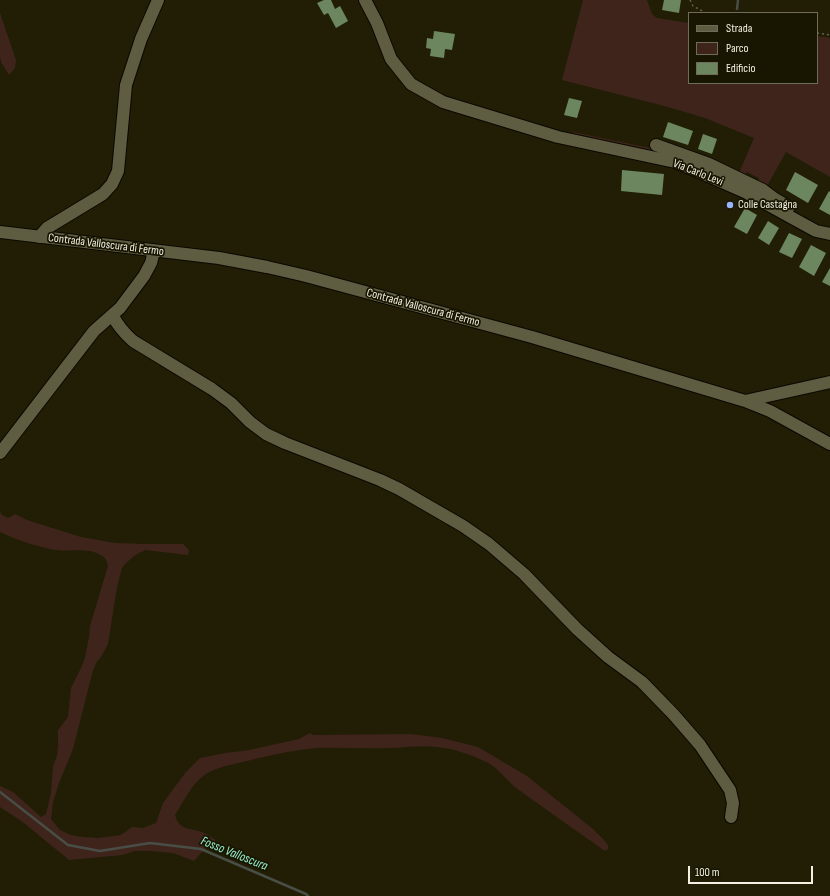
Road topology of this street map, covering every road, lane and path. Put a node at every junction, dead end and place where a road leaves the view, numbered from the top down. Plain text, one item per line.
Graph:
1 (158, 0) edge
2 (365, 0) edge
3 (690, 0) edge
4 (704, 12) edge
5 (818, 33) edge
6 (830, 35) edge
7 (656, 145) dead end
8 (0, 232) edge
9 (830, 234) edge
10 (39, 237) junction
11 (154, 251) junction
12 (113, 316) junction
13 (830, 382) edge
14 (745, 401) junction
15 (830, 444) edge
16 (0, 453) edge
17 (731, 817) dead end

1 - 10 street
2 - 9 street, Via Carlo Levi
3 - 4 path
5 - 6 path
7 - 9 street, Via Carlo Levi
8 - 10 street, Contrada Valloscura di Fermo
10 - 11 street, Contrada Valloscura di Fermo
11 - 12 street
11 - 14 street, Contrada Valloscura di Fermo
12 - 16 street
12 - 17 street
13 - 14 street
14 - 15 street, Contrada Valloscura di Fermo

